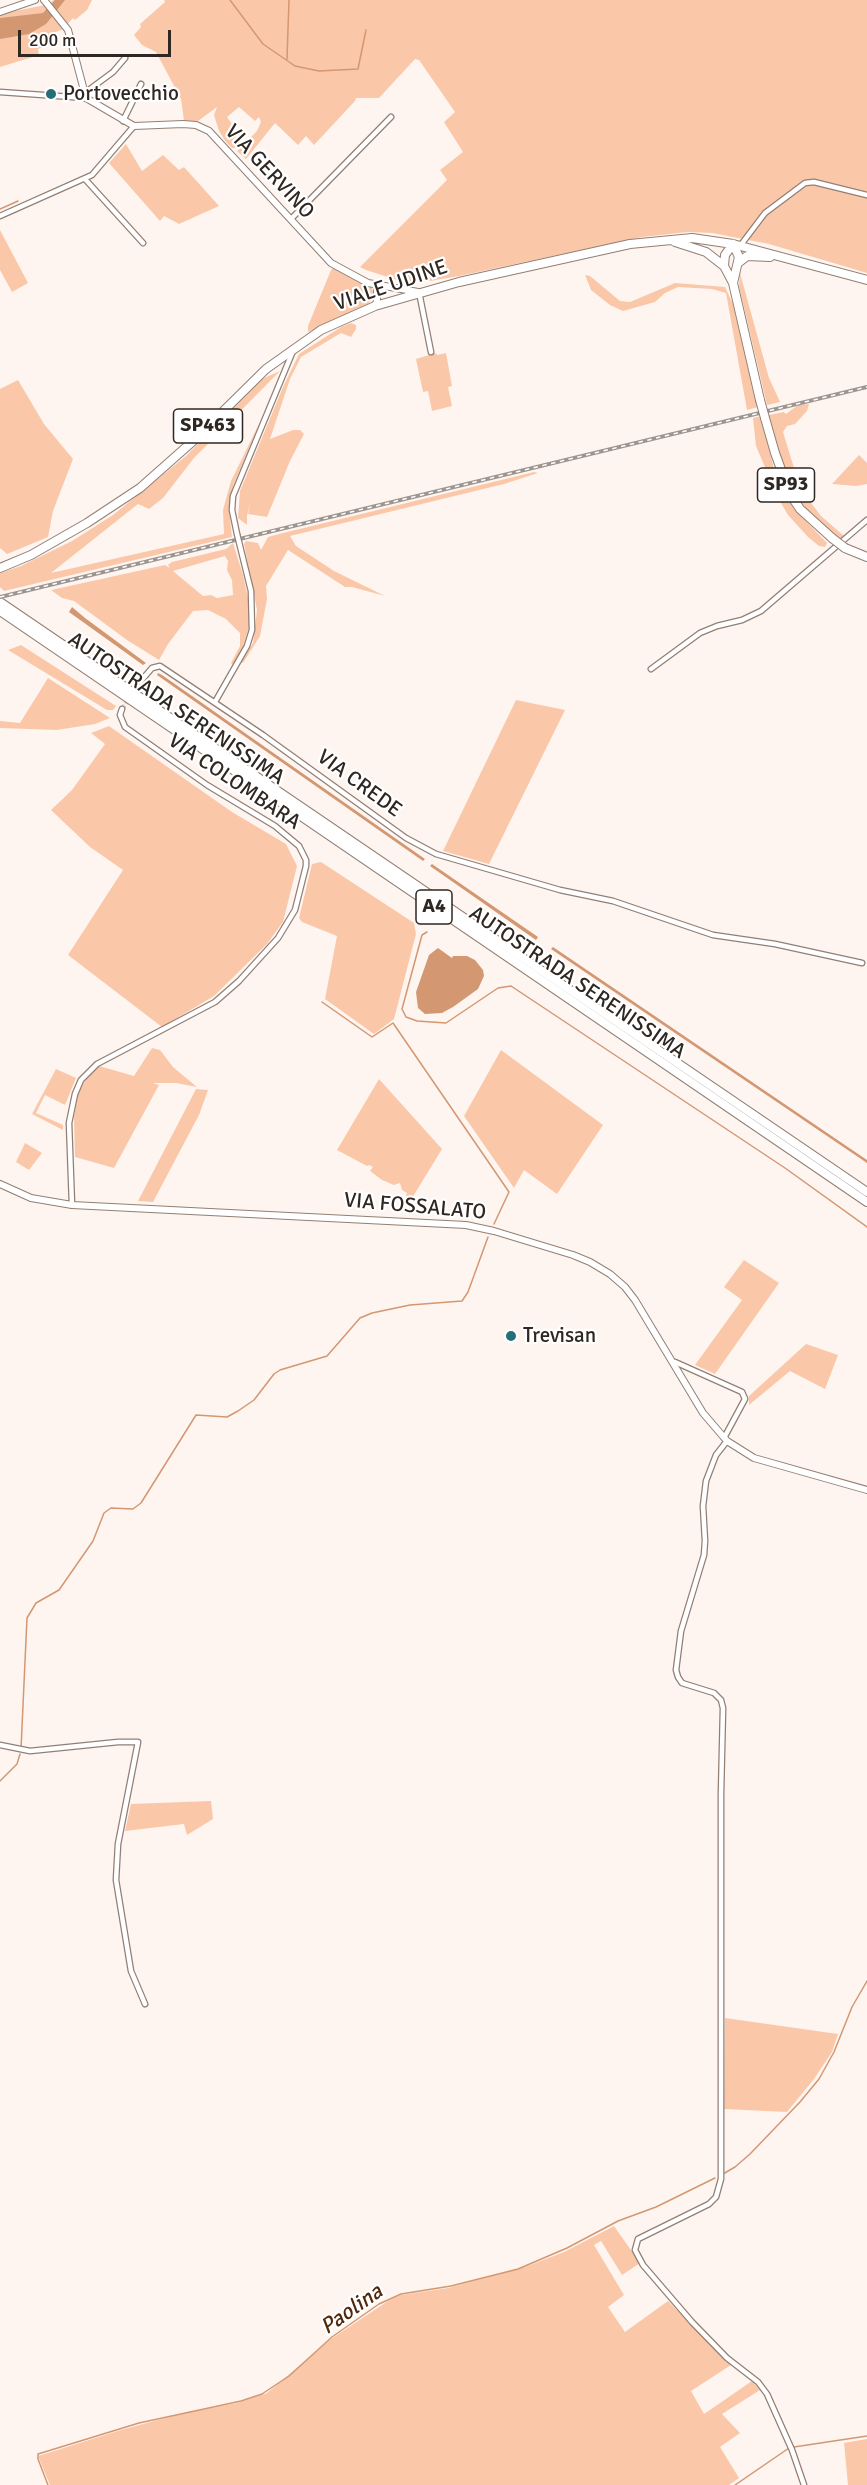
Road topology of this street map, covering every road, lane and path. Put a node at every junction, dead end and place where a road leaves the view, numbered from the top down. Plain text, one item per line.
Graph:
1 (35, 0) edge
2 (23, 2) edge
3 (47, 3) edge
4 (0, 12) edge
5 (125, 58) dead end
6 (141, 84) dead end
7 (0, 92) edge
8 (86, 95) junction
9 (392, 117) dead end
10 (123, 121) junction
11 (133, 128) junction
12 (85, 180) junction
13 (867, 195) edge
14 (0, 216) edge
15 (291, 219) junction
16 (664, 240) junction
17 (143, 243) dead end
18 (736, 245) junction
19 (797, 260) junction
20 (738, 262) junction
21 (724, 266) junction
22 (867, 280) edge
23 (733, 283) junction
24 (377, 285) junction
25 (419, 292) junction
26 (375, 306) junction
27 (295, 346) junction
28 (430, 351) dead end
29 (867, 520) edge
30 (867, 557) edge
31 (0, 568) edge
32 (1, 607) edge
33 (651, 669) dead end
34 (140, 682) tunnel mouth
35 (215, 702) junction
36 (122, 709) dead end
37 (862, 963) dead end
38 (0, 1184) edge
39 (867, 1192) edge
40 (867, 1202) edge
41 (72, 1205) junction
42 (673, 1363) junction
43 (725, 1439) junction
44 (867, 1490) edge
45 (0, 1745) edge
46 (145, 2004) dead end
47 (804, 2485) edge

1 - 2 street
1 - 3 street
2 - 4 street
3 - 8 street
5 - 8 street
6 - 10 street
7 - 8 street
8 - 10 street, VIA GERVINO
9 - 15 street
10 - 11 street, VIA GERVINO
11 - 12 street
11 - 15 street, VIA GERVINO
12 - 14 street
12 - 17 street
13 - 18 street
15 - 24 street, VIA GERVINO
16 - 18 main road, VIALE UDINE / SP463
16 - 21 main road, SP93
16 - 25 main road, VIALE UDINE / SP463
18 - 19 main road, VIALE UDINE / SP463
18 - 20 main road, SP93
18 - 21 main road
19 - 20 main road
19 - 22 main road, VIALE UDINE / SP463
20 - 23 main road, SP93
21 - 23 main road, SP93
23 - 30 main road, SP93, bridge
24 - 25 street, VIA GERVINO
24 - 26 street
25 - 26 main road, VIALE UDINE / SP463
25 - 28 street
26 - 27 main road, VIALE UDINE / SP463
27 - 31 main road, VIALE UDINE / SP463
27 - 35 street, bridge
29 - 33 street
32 - 39 highway, AUTOSTRADA SERENISSIMA / A4
32 - 40 highway, AUTOSTRADA SERENISSIMA / A4
34 - 35 street
35 - 37 street, VIA CREDE
36 - 41 street, VIA COLOMBARA
38 - 41 street, VIA FOSSALATO
41 - 42 street, VIA FOSSALATO
42 - 43 street, VIA FOSSALATO
42 - 43 street
43 - 44 street, VIA FOSSALATO
43 - 47 street
45 - 46 street

